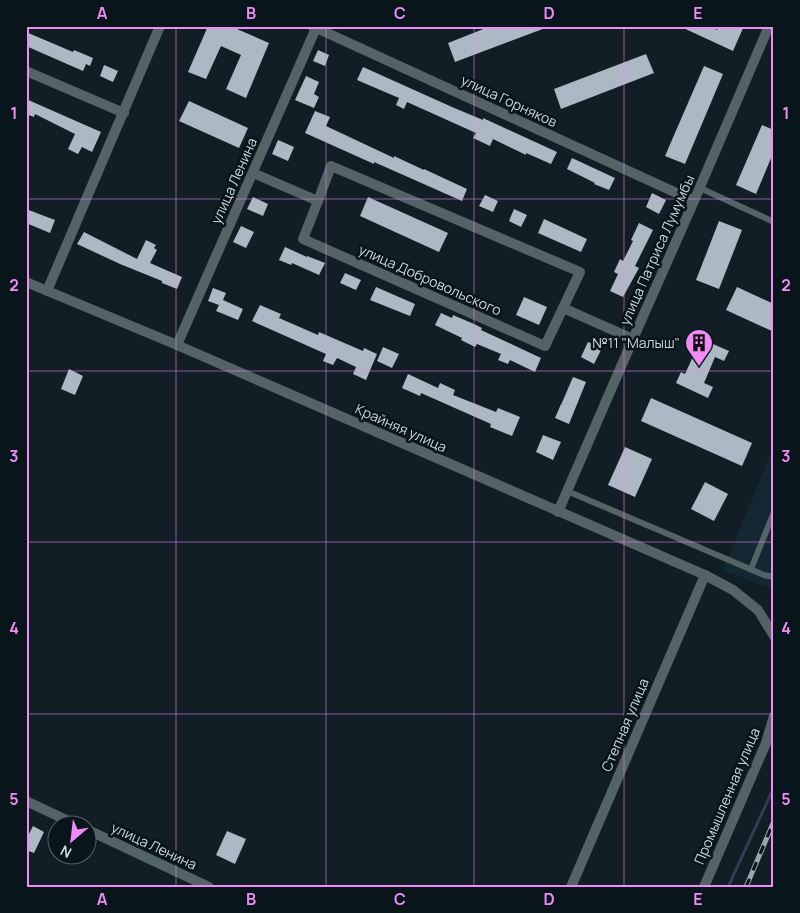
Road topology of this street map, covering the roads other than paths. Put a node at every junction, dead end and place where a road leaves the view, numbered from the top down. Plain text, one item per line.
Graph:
1 (160, 26) edge
2 (769, 26) edge
3 (314, 27) edge
4 (26, 71) edge
5 (124, 113) junction
6 (253, 172) junction
7 (700, 188) junction
8 (318, 201) junction
9 (694, 201) junction
10 (774, 222) edge
11 (26, 282) edge
12 (46, 291) junction
13 (563, 308) junction
14 (633, 338) junction
15 (177, 345) junction
16 (567, 491) junction
17 (558, 512) junction
18 (774, 512) edge
19 (751, 569) junction
20 (705, 575) junction
21 (774, 577) edge
22 (774, 636) edge
23 (774, 716) edge
24 (26, 801) edge
25 (57, 816) edge
26 (98, 835) edge
27 (209, 887) edge
28 (571, 887) edge
29 (704, 887) edge

1 - 5 street
2 - 7 street, улица Патриса Лумумбы
3 - 6 street, улица Ленина
3 - 9 street, улица Горняков
4 - 5 street
5 - 12 street
6 - 8 street
6 - 15 street, улица Ленина
7 - 9 street, улица Патриса Лумумбы
7 - 10 lane
8 - 13 street, улица Добровольского
8 - 13 street, улица Добровольского
9 - 14 street, улица Патриса Лумумбы
11 - 12 street, Крайняя улица
12 - 15 street, Крайняя улица
13 - 14 street
14 - 16 street, улица Патриса Лумумбы
15 - 17 street, Крайняя улица
16 - 17 street, улица Патриса Лумумбы
16 - 19 lane
17 - 20 street, Крайняя улица
18 - 19 lane
19 - 21 lane
20 - 22 street, Крайняя улица
20 - 28 street, Степная улица
23 - 29 street, Промышленная улица
24 - 25 street
26 - 27 street, улица Ленина

